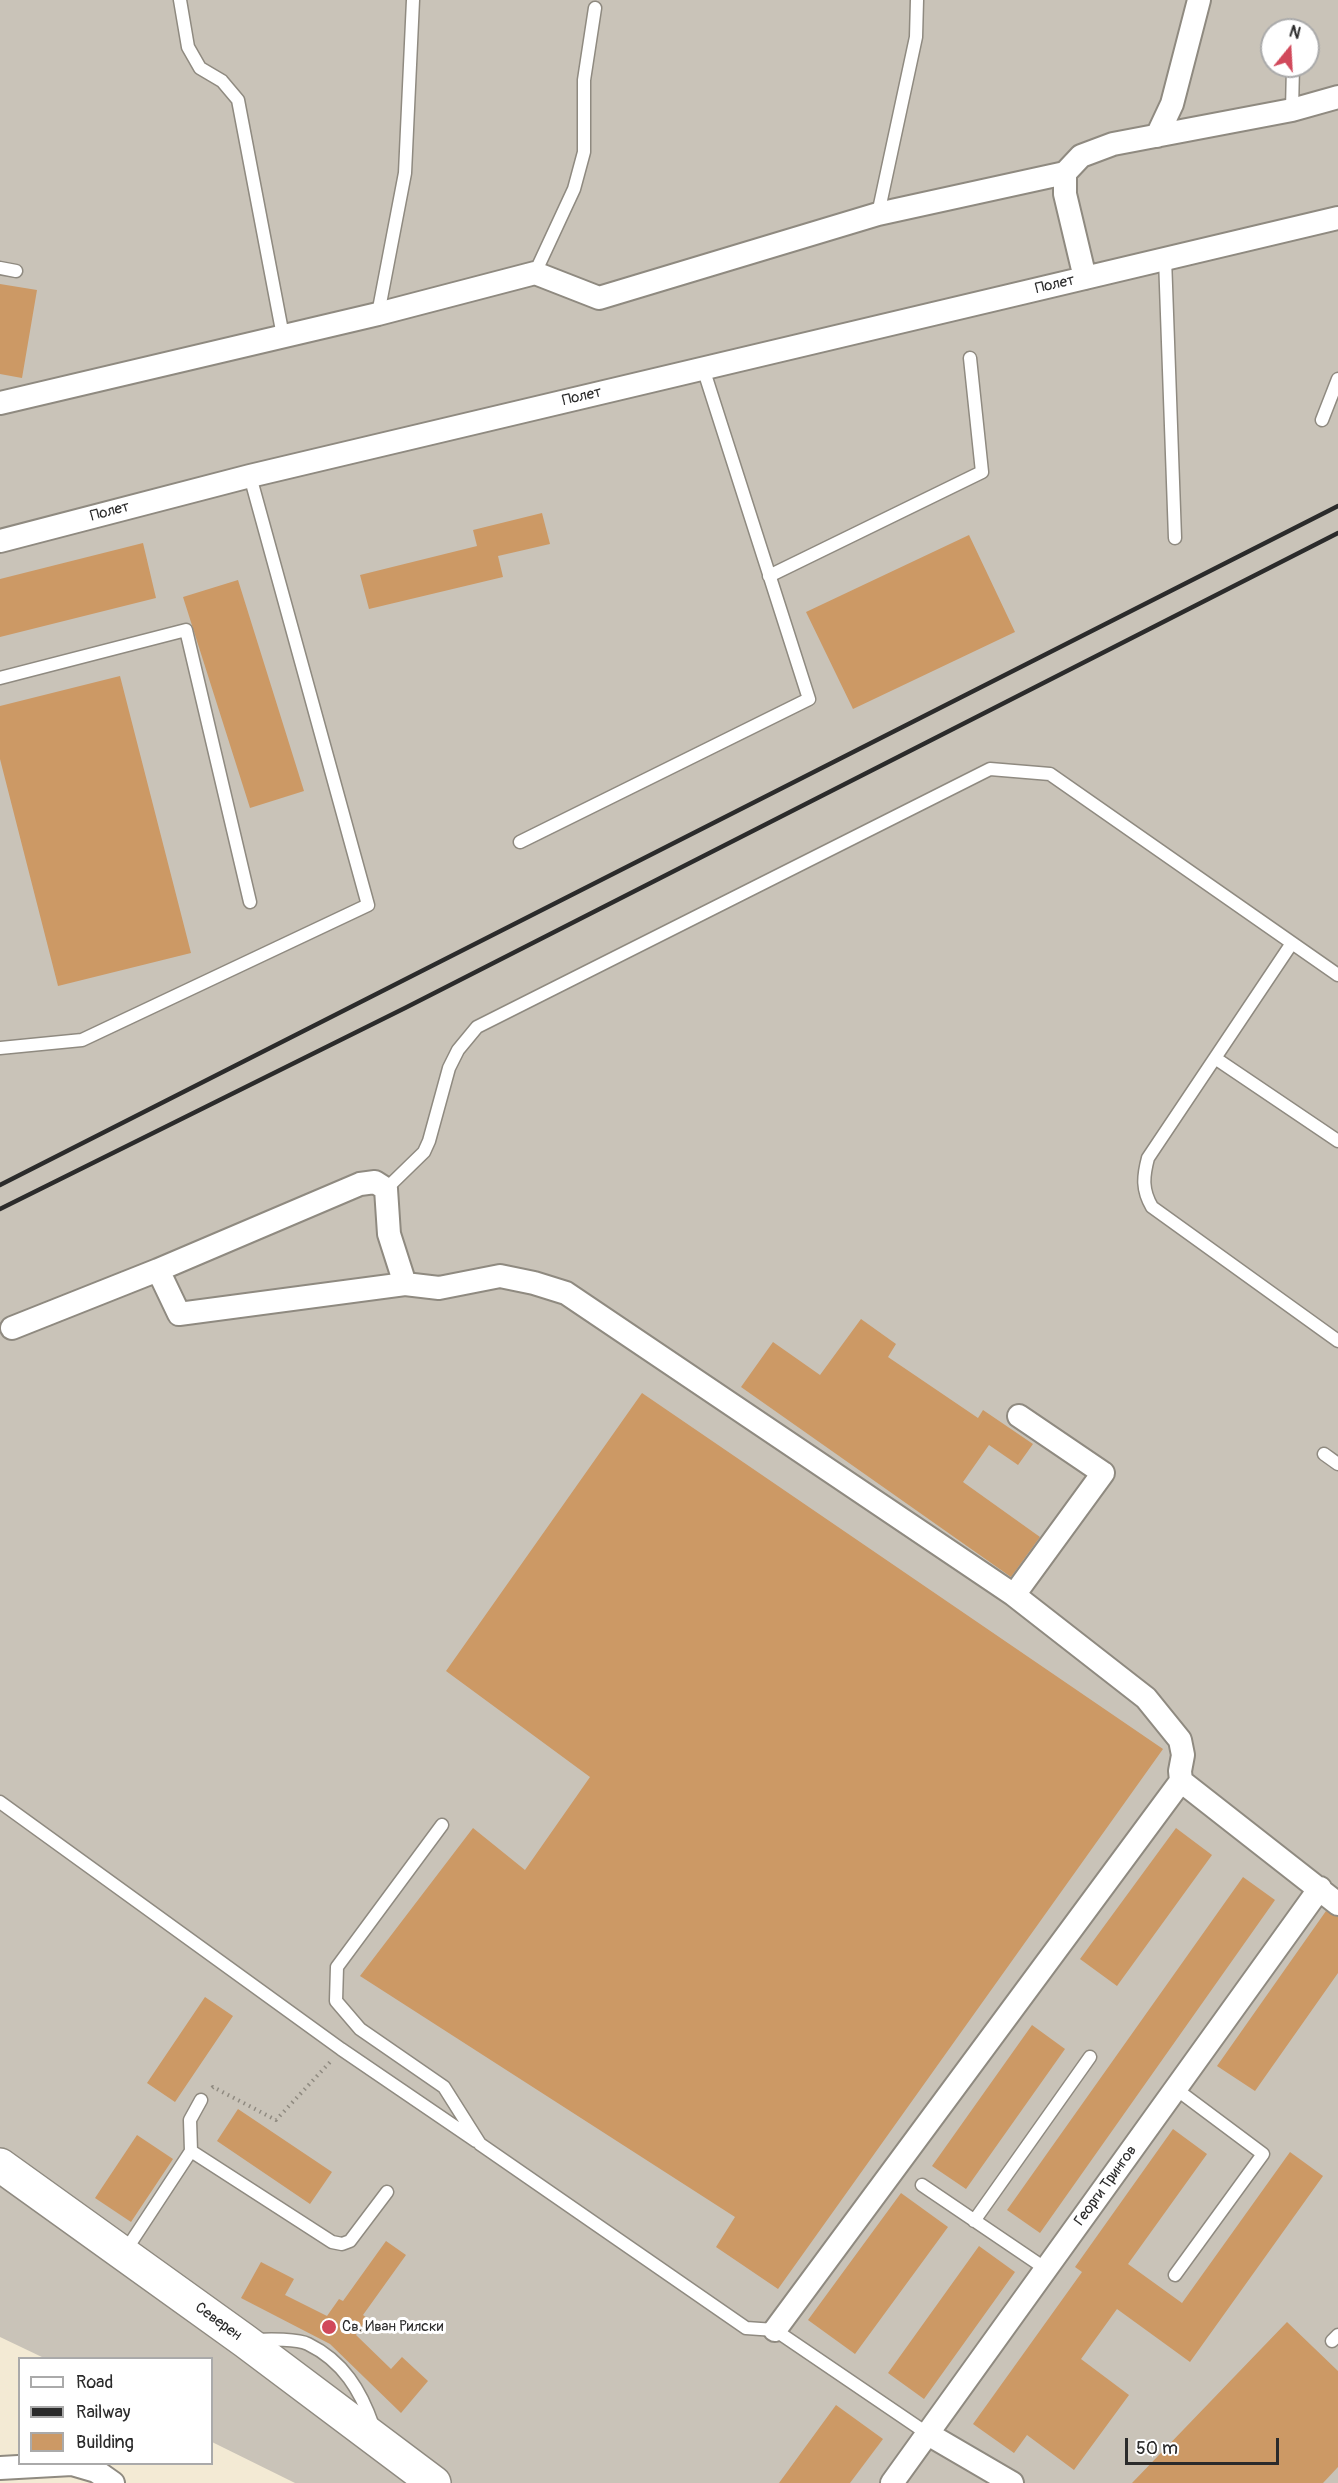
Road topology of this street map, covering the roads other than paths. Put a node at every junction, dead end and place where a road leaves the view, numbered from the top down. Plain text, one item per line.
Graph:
1 (180, 0) edge
2 (413, 0) edge
3 (917, 0) edge
4 (1199, 0) edge
5 (596, 8) dead end
6 (1293, 78) edge
7 (1338, 97) edge
8 (1292, 110) junction
9 (1157, 136) junction
10 (1065, 173) junction
11 (878, 214) junction
12 (1338, 218) edge
13 (1165, 258) junction
14 (0, 268) edge
15 (16, 271) dead end
16 (535, 273) junction
17 (1085, 278) junction
18 (378, 314) junction
19 (283, 336) junction
20 (970, 358) dead end
21 (703, 368) junction
22 (1338, 379) edge
23 (0, 403) edge
24 (1322, 420) dead end
25 (250, 476) junction
26 (1175, 538) dead end
27 (0, 541) edge
28 (769, 576) junction
29 (0, 678) edge
30 (520, 842) dead end
31 (250, 902) dead end
32 (1292, 943) junction
33 (1338, 975) edge
34 (0, 1048) edge
35 (1215, 1058) junction
36 (1338, 1141) edge
37 (386, 1189) junction
38 (158, 1270) junction
39 (405, 1284) junction
40 (12, 1329) dead end
41 (1338, 1341) edge
42 (1019, 1416) dead end
43 (1324, 1454) dead end
44 (1338, 1464) edge
45 (1014, 1595) junction
46 (1181, 1781) junction
47 (0, 1802) edge
48 (442, 1825) dead end
49 (1320, 1888) junction
50 (1338, 1904) edge
51 (1090, 2057) dead end
52 (1176, 2089) junction
53 (201, 2100) road end
54 (480, 2144) junction
55 (191, 2151) junction
56 (0, 2165) edge
57 (922, 2185) dead end
58 (387, 2192) dead end
59 (974, 2221) junction
60 (123, 2254) junction
61 (1046, 2269) junction
62 (1174, 2275) dead end
63 (775, 2330) junction
64 (928, 2434) junction
65 (54, 2465) edge
66 (75, 2465) edge
67 (0, 2468) edge
68 (113, 2483) edge
69 (434, 2483) edge
70 (892, 2483) edge
71 (1012, 2483) edge

1 - 19 lane
2 - 18 lane
3 - 11 lane
4 - 9 street
5 - 16 lane
6 - 8 lane
7 - 8 street
8 - 9 street
9 - 10 street
10 - 11 street
10 - 17 street
11 - 16 street
12 - 13 street, Полет
13 - 17 street, Полет
13 - 26 lane
14 - 15 lane
16 - 18 street
17 - 21 street, Полет
18 - 19 street
19 - 23 street
20 - 28 lane
21 - 25 street, Полет
21 - 28 lane
22 - 24 lane
25 - 27 street, Полет
25 - 34 lane
28 - 30 lane
29 - 31 lane
32 - 33 lane
32 - 35 lane
32 - 37 lane
35 - 36 lane
35 - 41 lane
37 - 38 street
37 - 39 street
38 - 39 street
38 - 40 street
39 - 45 street
42 - 45 street
43 - 44 lane
45 - 46 street
46 - 49 street
46 - 63 street
47 - 54 lane
48 - 54 lane
49 - 50 street
49 - 52 street, Георги Трингов
51 - 59 lane
52 - 61 street, Георги Трингов
52 - 62 lane
53 - 55 lane
54 - 63 lane
55 - 58 lane
55 - 60 lane
56 - 60 main road, Северен
57 - 59 lane
59 - 61 lane
60 - 69 main road, Северен
61 - 64 street, Георги Трингов
63 - 64 lane
64 - 70 street, Георги Трингов
64 - 71 street
65 - 67 street
66 - 68 street

